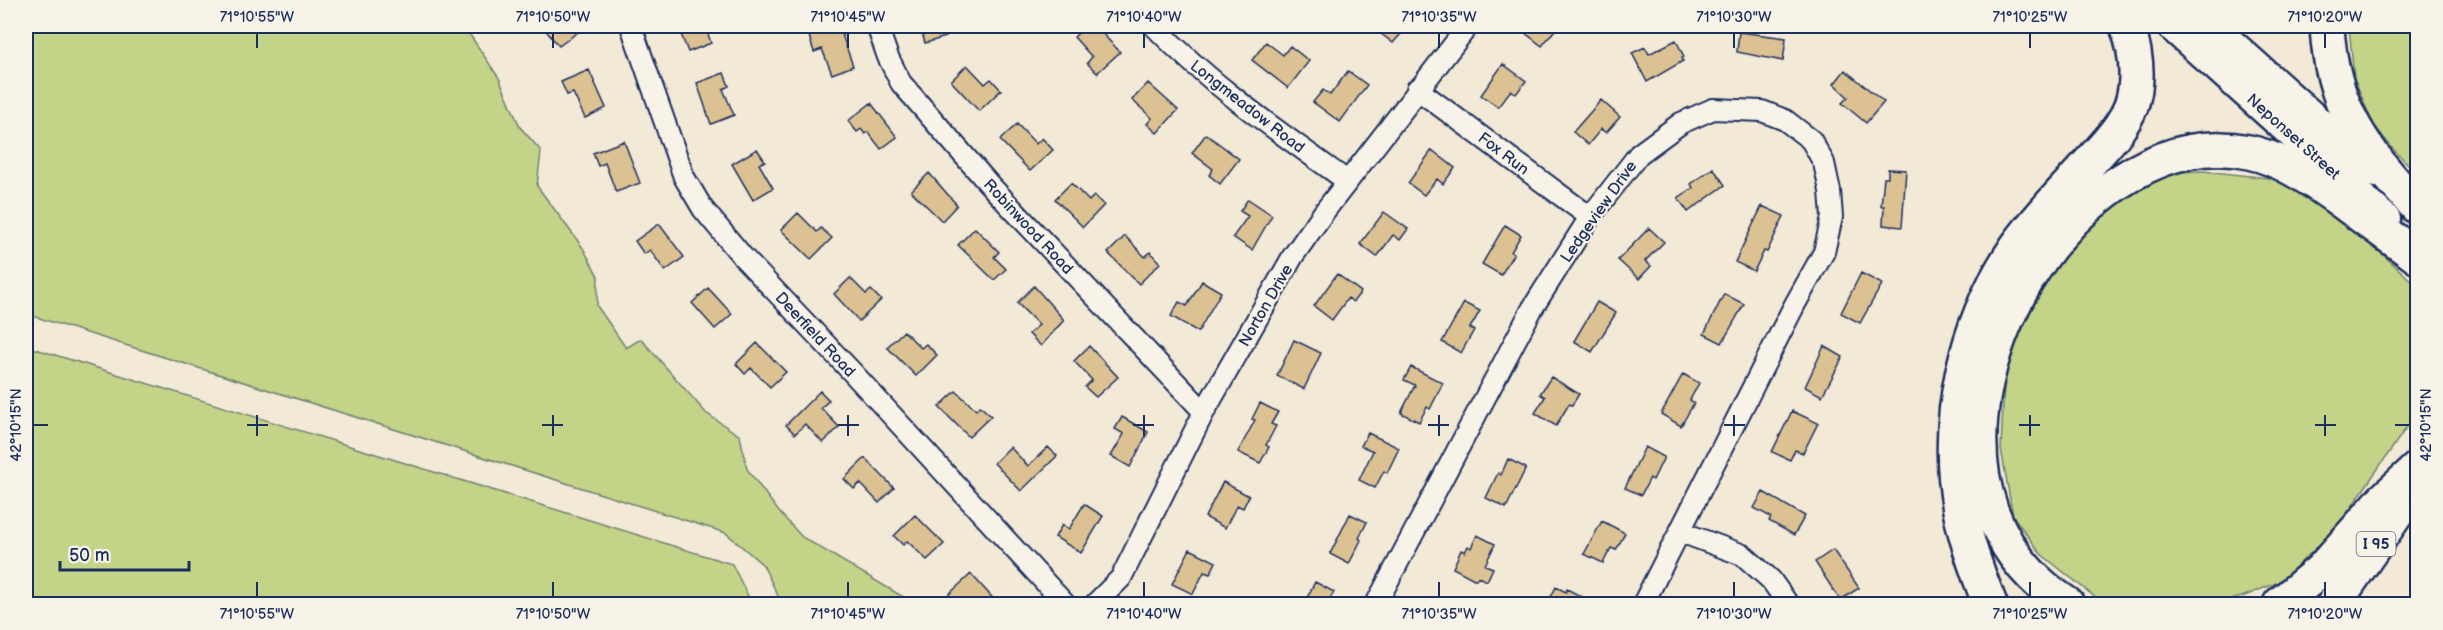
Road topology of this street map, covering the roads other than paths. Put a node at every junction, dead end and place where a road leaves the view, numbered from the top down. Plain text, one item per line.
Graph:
1 (631, 26) edge
2 (877, 26) edge
3 (1154, 26) edge
4 (1468, 26) edge
5 (2127, 26) edge
6 (2171, 26) edge
7 (2212, 26) edge
8 (2326, 26) edge
9 (1418, 88) junction
10 (1347, 181) junction
11 (2418, 209) edge
12 (1590, 217) junction
13 (2418, 246) edge
14 (2418, 256) edge
15 (1204, 412) junction
16 (2418, 468) edge
17 (2418, 483) edge
18 (1681, 532) junction
19 (1065, 604) edge
20 (1095, 604) edge
21 (1376, 604) edge
22 (1643, 604) edge
23 (1788, 604) edge
24 (1990, 604) edge
25 (2067, 604) edge
26 (2280, 604) edge
27 (2334, 604) edge

1 - 19 street, Deerfield Road
2 - 15 street, Robinwood Road
3 - 10 street, Longmeadow Road
4 - 9 street, Norton Drive
5 - 24 highway
6 - 13 main road, Neponset Street
7 - 11 main road, Neponset Street
8 - 11 highway
9 - 10 street, Norton Drive
9 - 12 street, Fox Run
10 - 15 street, Norton Drive
12 - 18 street, Ledgeview Drive
12 - 21 street, Ledgeview Drive
14 - 25 highway
15 - 20 street, Norton Drive
16 - 26 highway
17 - 27 highway, I 95
18 - 22 street, Ledgeview Drive
18 - 23 street

